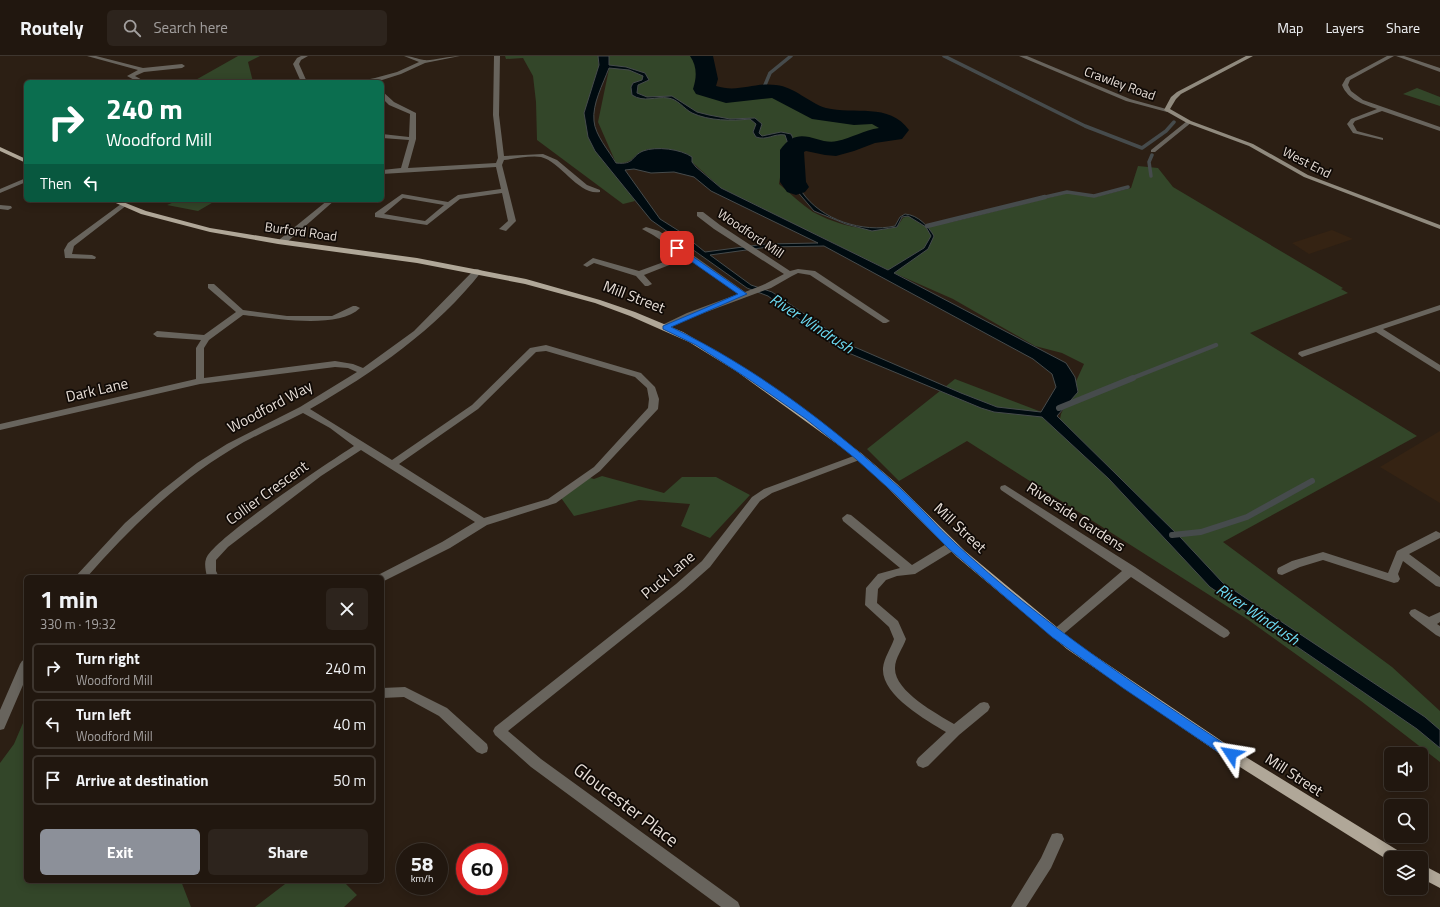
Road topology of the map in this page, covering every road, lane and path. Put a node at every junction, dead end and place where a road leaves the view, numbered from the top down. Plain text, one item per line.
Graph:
1 (90, 56) edge
2 (113, 56) edge
3 (305, 56) edge
4 (407, 56) edge
5 (457, 56) edge
6 (497, 56) edge
7 (1022, 56) edge
8 (1250, 56) edge
9 (1391, 56) edge
10 (1399, 56) edge
11 (104, 59) junction
12 (424, 62) junction
13 (182, 66) dead end
14 (143, 70) junction
15 (1440, 70) edge
16 (139, 80) edge
17 (303, 80) edge
18 (379, 80) edge
19 (384, 96) edge
20 (1382, 109) junction
21 (1167, 110) junction
22 (1189, 122) junction
23 (1440, 129) edge
24 (384, 136) edge
25 (413, 139) junction
26 (1381, 139) dead end
27 (0, 149) edge
28 (1153, 151) dead end
29 (24, 160) edge
30 (500, 161) junction
31 (404, 170) junction
32 (384, 172) edge
33 (24, 181) edge
34 (2, 188) edge
35 (504, 191) junction
36 (598, 191) dead end
37 (116, 202) edge
38 (330, 202) edge
39 (450, 204) junction
40 (123, 205) junction
41 (0, 207) edge
42 (8, 208) dead end
43 (700, 214) dead end
44 (1440, 227) edge
45 (503, 229) dead end
46 (646, 229) dead end
47 (283, 242) junction
48 (688, 256) junction
49 (92, 257) dead end
50 (587, 266) dead end
51 (478, 271) junction
52 (639, 274) junction
53 (789, 274) junction
54 (648, 284) dead end
55 (211, 286) dead end
56 (746, 294) junction
57 (1440, 307) edge
58 (356, 308) dead end
59 (241, 312) junction
60 (886, 322) dead end
61 (665, 327) junction
62 (1377, 329) junction
63 (157, 334) dead end
64 (206, 338) junction
65 (1302, 354) dead end
66 (1440, 368) edge
67 (364, 372) junction
68 (200, 381) junction
69 (303, 409) junction
70 (0, 427) edge
71 (361, 446) junction
72 (859, 456) junction
73 (392, 464) junction
74 (1005, 488) dead end
75 (847, 518) dead end
76 (483, 522) junction
77 (1436, 535) dead end
78 (952, 546) junction
79 (1401, 554) junction
80 (1131, 570) junction
81 (910, 571) junction
82 (1282, 571) dead end
83 (83, 575) edge
84 (212, 575) edge
85 (384, 577) edge
86 (1440, 583) edge
87 (1415, 613) dead end
88 (1440, 616) edge
89 (1429, 623) junction
90 (1440, 632) edge
91 (1224, 633) dead end
92 (1056, 634) junction
93 (24, 669) edge
94 (384, 693) edge
95 (984, 707) dead end
96 (0, 725) edge
97 (499, 731) joint
98 (955, 731) junction
99 (482, 748) dead end
100 (923, 762) dead end
101 (1057, 839) dead end
102 (1385, 851) edge
103 (1428, 875) edge
104 (1440, 881) edge
105 (733, 907) edge
106 (1018, 907) edge

1 - 11 street
2 - 11 street
3 - 17 street
4 - 12 street
5 - 12 street
6 - 30 street
7 - 21 street, Crawley Road
8 - 21 main road
9 - 20 street
10 - 15 street
11 - 14 street
12 - 18 street
13 - 14 street
14 - 16 street
19 - 25 street
20 - 23 street
20 - 26 street
21 - 22 main road, West End
22 - 28 street
22 - 44 main road, West End
24 - 25 street
25 - 31 street
27 - 29 main road
30 - 31 street
30 - 35 street
30 - 36 street
31 - 32 street
33 - 34 street
35 - 39 street
35 - 45 street
37 - 40 main road, Burford Road
38 - 47 street
39 - 39 street
40 - 47 main road, Burford Road
40 - 49 street
41 - 42 street
43 - 53 street, Woodford Mill
46 - 48 street
47 - 51 main road, Burford Road
48 - 52 street
48 - 56 street
50 - 52 street
51 - 61 main road, Mill Street
51 - 67 street, Woodford Way
52 - 54 street
53 - 56 street, Woodford Mill
53 - 60 street, Woodford Mill
55 - 59 street
56 - 61 street, Woodford Mill
57 - 62 street
58 - 59 street
59 - 64 street
61 - 72 main road, Mill Street
62 - 65 street
62 - 66 street
63 - 64 street
64 - 68 street
67 - 68 street, Dark Lane
67 - 69 street, Woodford Way
68 - 70 street, Dark Lane
69 - 71 street
69 - 83 street, Woodford Way
71 - 73 street
71 - 84 street, Collier Crescent
72 - 78 main road, Mill Street
72 - 97 street, Puck Lane
73 - 76 street
73 - 76 street
74 - 80 street, Riverside Gardens
75 - 81 street
76 - 85 street
77 - 79 street
78 - 81 street
78 - 92 main road, Mill Street
79 - 82 street
79 - 86 street
80 - 91 street, Riverside Gardens
80 - 92 street, Riverside Gardens
81 - 98 street
87 - 89 street
88 - 89 street
89 - 90 street
92 - 102 main road, Mill Street
93 - 96 street
94 - 99 street
95 - 98 street
97 - 105 street, Gloucester Place
98 - 100 street
101 - 106 street
103 - 104 main road

